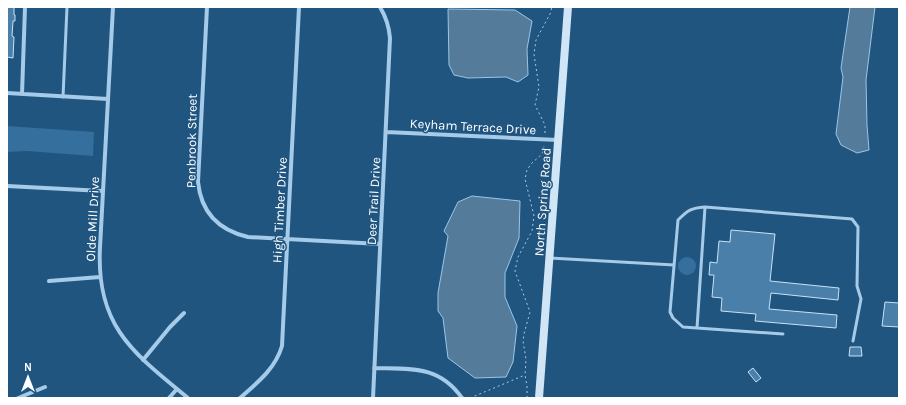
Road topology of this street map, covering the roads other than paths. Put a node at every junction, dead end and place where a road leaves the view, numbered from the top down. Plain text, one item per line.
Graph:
1 (26, 7) edge
2 (67, 7) edge
3 (112, 7) edge
4 (207, 7) edge
5 (299, 7) edge
6 (380, 7) edge
7 (568, 7) edge
8 (7, 93) edge
9 (22, 94) junction
10 (63, 97) junction
11 (108, 99) junction
12 (386, 132) junction
13 (558, 140) junction
14 (7, 186) edge
15 (103, 191) junction
16 (704, 207) junction
17 (288, 240) junction
18 (380, 244) junction
19 (550, 258) junction
20 (674, 265) junction
21 (100, 277) junction
22 (49, 281) dead end
23 (184, 313) dead end
24 (697, 328) junction
25 (783, 334) dead end
26 (853, 341) dead end
27 (143, 360) junction
28 (374, 368) junction
29 (45, 387) dead end
30 (177, 389) junction
31 (18, 398) edge
32 (169, 398) edge
33 (188, 398) edge
34 (240, 398) edge
35 (373, 398) edge
36 (462, 398) edge
37 (540, 398) edge

1 - 9 street
2 - 10 lane
3 - 11 street, Olde Mill Drive
4 - 17 street, Penbrook Street
5 - 17 street, High Timber Drive
6 - 12 street, Deer Trail Drive
7 - 13 main road, North Spring Road
8 - 9 street
9 - 10 street
10 - 11 street
11 - 15 street, Olde Mill Drive
12 - 13 street, Keyham Terrace Drive
12 - 18 street, Deer Trail Drive
13 - 19 main road, North Spring Road
14 - 15 street
15 - 21 street, Olde Mill Drive
16 - 20 lane
16 - 24 lane
16 - 26 lane
17 - 18 street, Penbrook Street
17 - 34 street, High Timber Drive
18 - 28 street, Deer Trail Drive
19 - 20 lane
19 - 37 main road, North Spring Road
20 - 24 lane
21 - 22 street
21 - 27 street, Olde Mill Drive
23 - 27 street
24 - 25 lane
27 - 30 street, Olde Mill Drive
28 - 35 street, Deer Trail Drive
28 - 36 street
29 - 31 street
30 - 32 street
30 - 33 street, Olde Mill Drive

